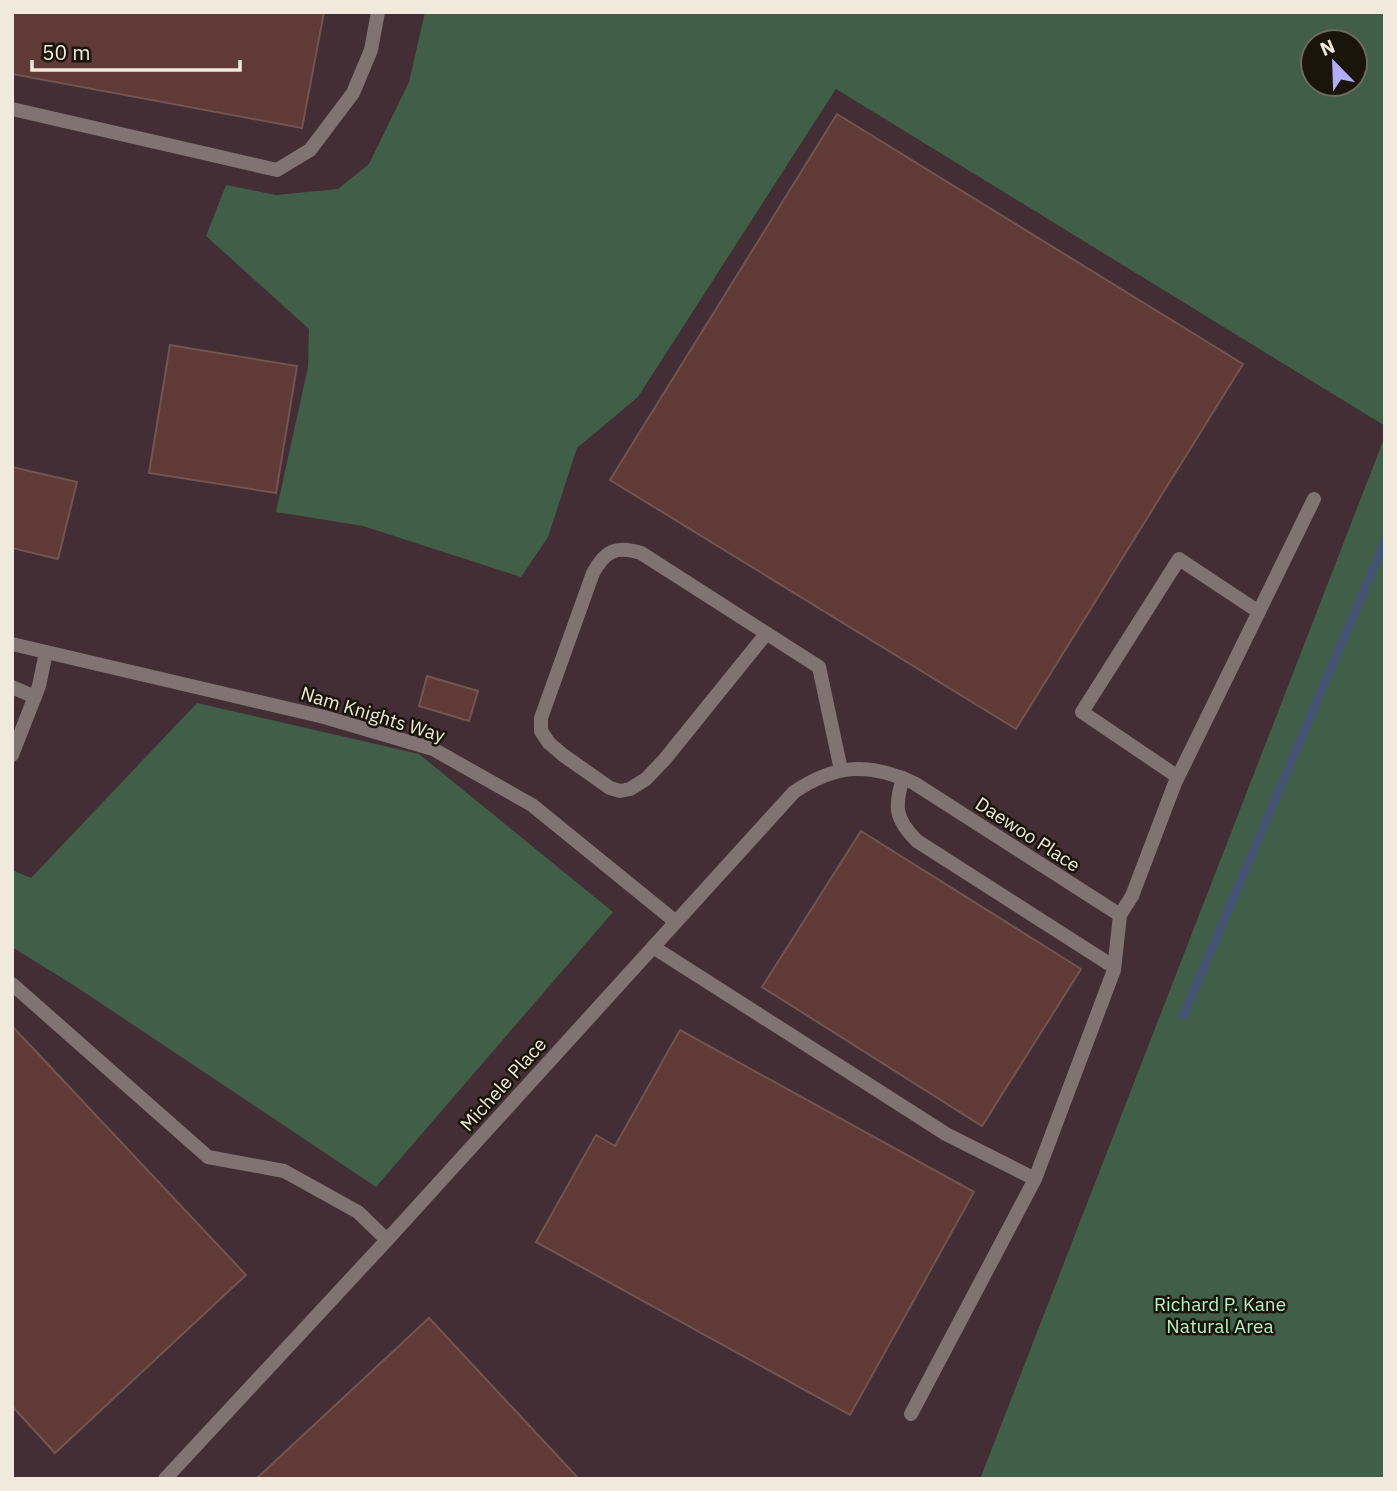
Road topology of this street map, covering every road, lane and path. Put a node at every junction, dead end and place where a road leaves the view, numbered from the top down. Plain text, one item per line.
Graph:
1 (378, 12) edge
2 (12, 109) edge
3 (1314, 499) dead end
4 (1259, 612) junction
5 (766, 634) junction
6 (12, 644) edge
7 (46, 652) junction
8 (12, 687) edge
9 (35, 697) junction
10 (12, 755) edge
11 (841, 769) junction
12 (899, 776) junction
13 (1178, 777) junction
14 (1120, 915) junction
15 (676, 922) junction
16 (653, 947) junction
17 (1114, 967) junction
18 (12, 984) edge
19 (1035, 1179) junction
20 (387, 1240) junction
21 (911, 1413) dead end
22 (165, 1479) edge

1 - 2 street
3 - 4 street
4 - 13 street
4 - 13 street
5 - 5 street
5 - 11 street
6 - 7 street, Nam Knights Way
7 - 9 street
7 - 15 street, Nam Knights Way
8 - 9 street
9 - 10 street
11 - 12 street, Michele Place
11 - 15 street, Michele Place
12 - 14 street, Daewoo Place
12 - 17 street
13 - 14 street
14 - 17 street
15 - 16 street, Michele Place
16 - 19 street
16 - 20 street, Michele Place
17 - 19 street
18 - 20 street
19 - 21 street
20 - 22 street, Michele Place

